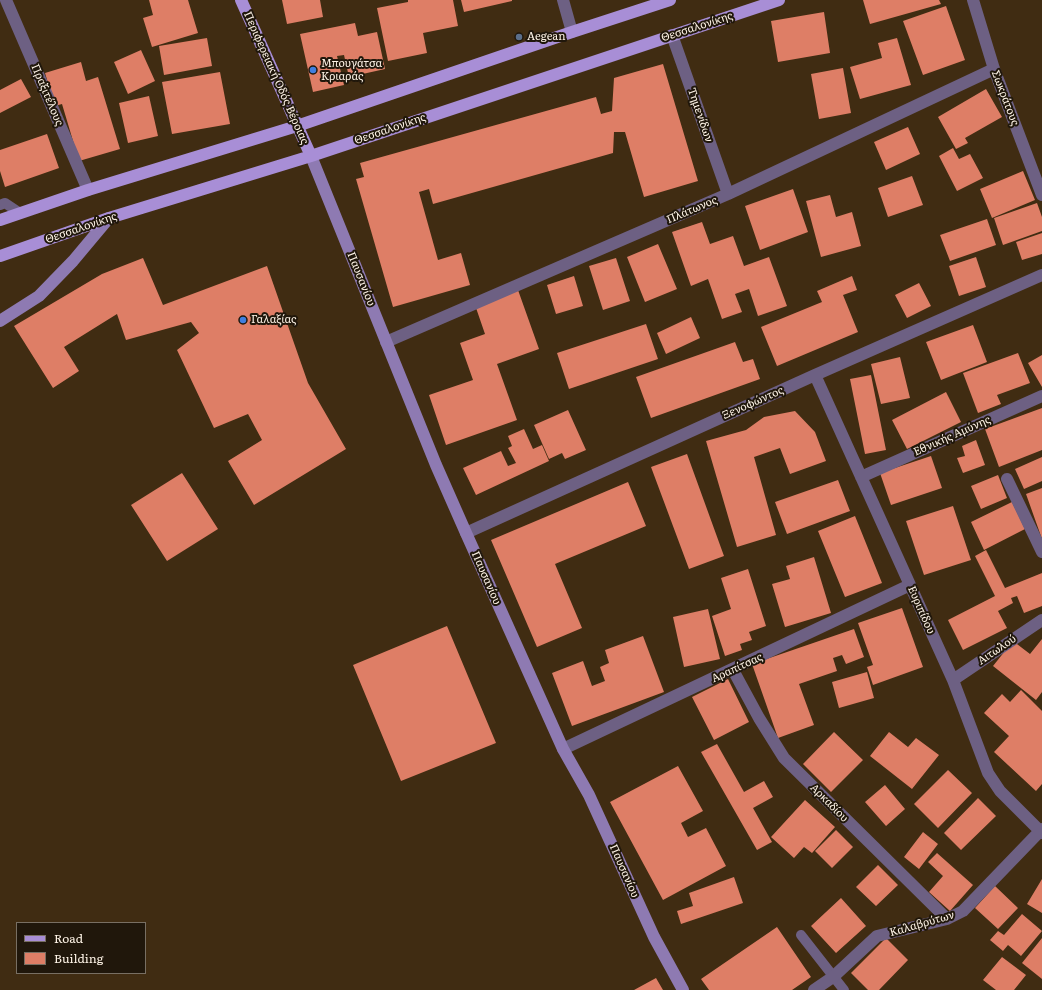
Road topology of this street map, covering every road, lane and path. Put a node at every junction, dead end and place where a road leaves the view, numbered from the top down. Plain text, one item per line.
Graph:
1 (6, 0) edge
2 (241, 0) edge
3 (563, 0) edge
4 (668, 0) edge
5 (779, 0) edge
6 (973, 0) edge
7 (572, 32) junction
8 (672, 35) junction
9 (994, 68) junction
10 (297, 126) junction
11 (311, 156) junction
12 (88, 190) junction
13 (728, 194) junction
14 (1042, 195) edge
15 (0, 205) edge
16 (20, 213) junction
17 (109, 218) junction
18 (0, 220) edge
19 (0, 256) edge
20 (1042, 275) edge
21 (0, 321) edge
22 (386, 342) junction
23 (815, 375) junction
24 (1042, 396) edge
25 (862, 477) junction
26 (1007, 479) dead end
27 (466, 533) junction
28 (1042, 552) edge
29 (910, 585) junction
30 (1042, 620) edge
31 (733, 670) junction
32 (953, 680) junction
33 (563, 749) junction
34 (1041, 831) edge
35 (947, 919) junction
36 (801, 935) dead end
37 (833, 977) junction
38 (683, 990) edge
39 (814, 990) edge
40 (844, 990) edge

1 - 12 street, Πραξιτέλους
2 - 10 main road, Περιφερειακή Οδός Βέροιας
3 - 7 street
4 - 7 main road
5 - 8 main road, Θεσσαλονίκης
6 - 9 street, Σωκράτους
7 - 10 main road
8 - 11 main road, Θεσσαλονίκης
8 - 13 street, Τημενίδων
9 - 13 street, Πλάτωνος
9 - 14 street, Σωκράτους
10 - 11 main road, Περιφερειακή Οδός Βέροιας
10 - 12 main road
11 - 17 main road, Θεσσαλονίκης
11 - 22 main road, Παυσανίου
12 - 16 main road
13 - 22 street, Πλάτωνος
15 - 16 lane
16 - 18 main road
17 - 19 main road, Θεσσαλονίκης
17 - 21 main road
20 - 23 street, Ξενοφώντος
22 - 27 main road, Παυσανίου
23 - 25 street, Ευριπίδου
23 - 27 street, Ξενοφώντος
24 - 25 street, Εθνικής Αμύνης
25 - 29 street, Ευριπίδου
26 - 28 street
27 - 33 main road, Παυσανίου
29 - 31 street, Αραπίτσας
29 - 32 street, Ευριπίδου
30 - 32 street, Αιτωλού
31 - 33 street, Αραπίτσας
31 - 35 street, Αρκαδίου
32 - 34 street, Ευριπίδου
33 - 38 main road, Παυσανίου
34 - 35 street, Καλαβρύτων
35 - 37 street, Καλαβρύτων
36 - 37 lane
37 - 39 street, Καλαβρύτων
37 - 40 lane

